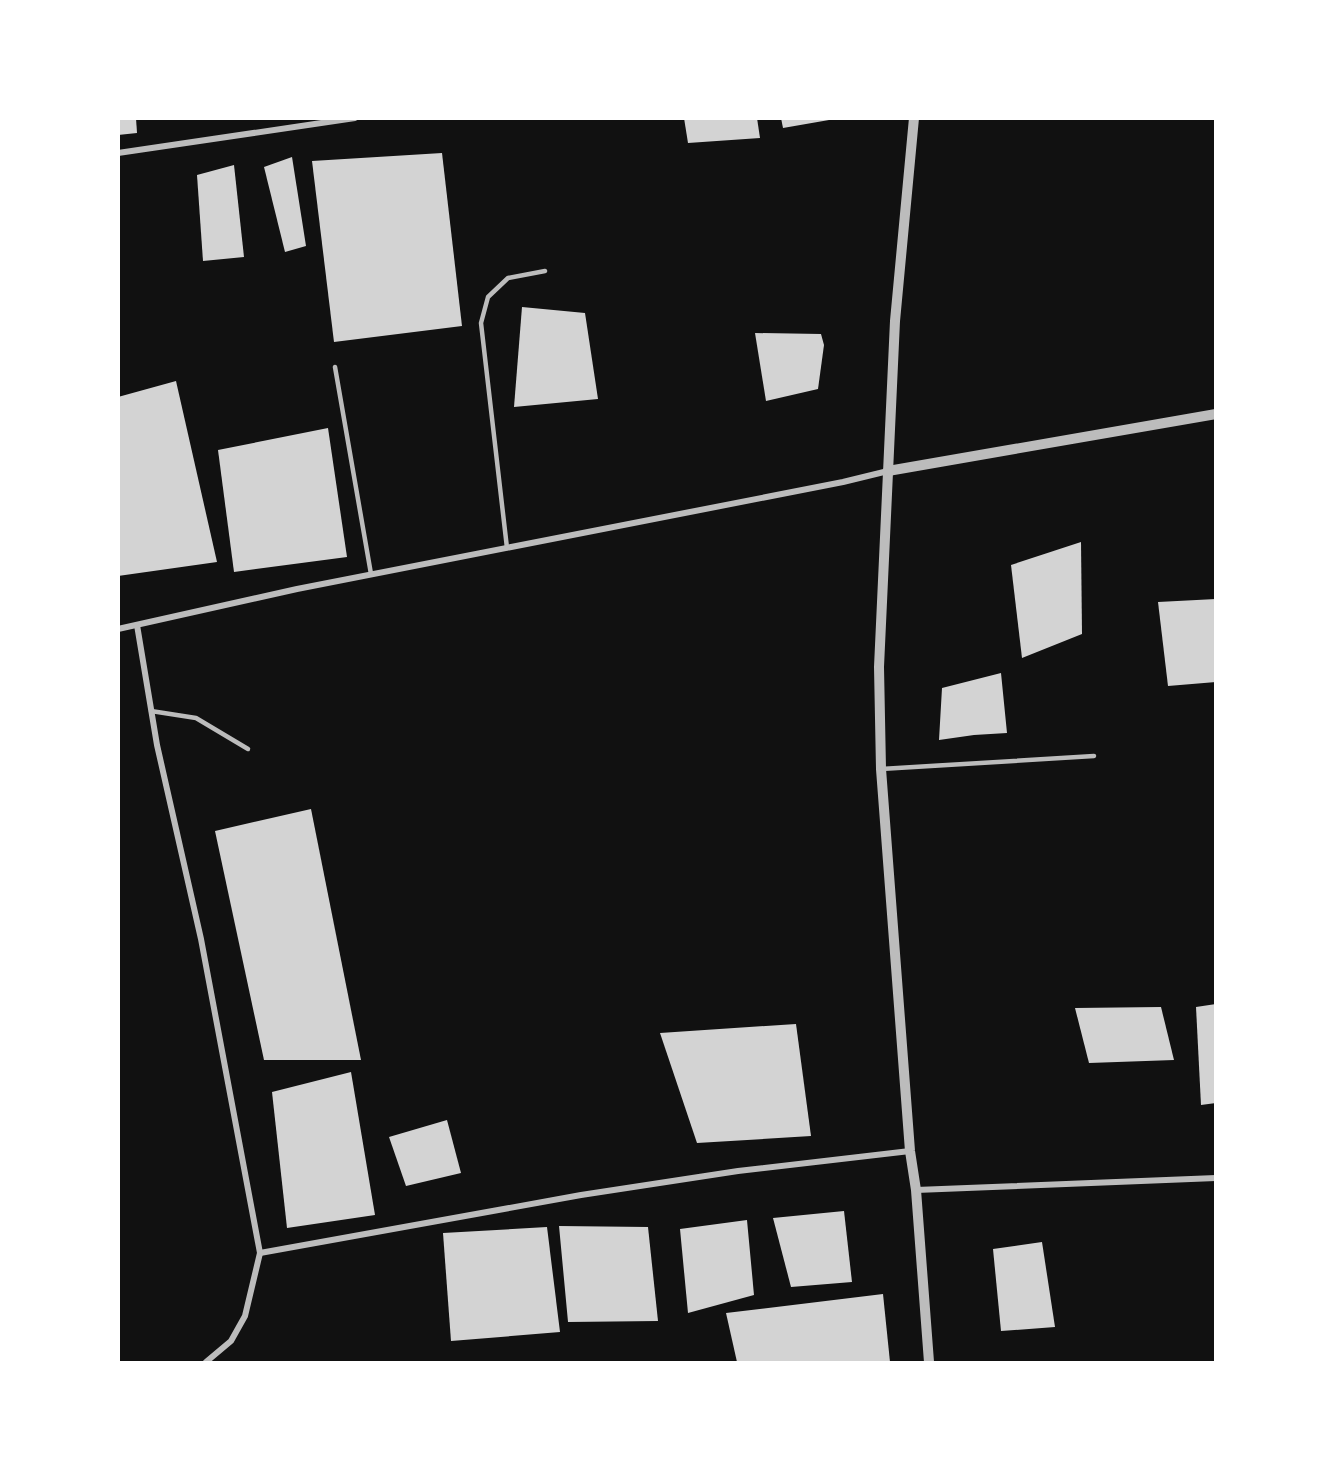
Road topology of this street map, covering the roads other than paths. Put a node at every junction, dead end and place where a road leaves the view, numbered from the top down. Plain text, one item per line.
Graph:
1 (355, 118) edge
2 (914, 118) edge
3 (118, 153) edge
4 (544, 272) dead end
5 (335, 367) dead end
6 (1215, 414) edge
7 (888, 471) junction
8 (507, 548) junction
9 (371, 574) junction
10 (137, 625) junction
11 (118, 629) edge
12 (151, 711) junction
13 (248, 749) dead end
14 (1094, 756) dead end
15 (881, 769) junction
16 (910, 1151) junction
17 (1215, 1178) edge
18 (916, 1190) junction
19 (260, 1253) junction
20 (206, 1362) edge
21 (929, 1362) edge

1 - 3 street
2 - 7 street
4 - 8 lane
5 - 9 lane
6 - 7 street
7 - 8 street
7 - 15 street
8 - 9 street
9 - 10 street
10 - 11 street
10 - 12 street
12 - 13 lane
12 - 19 street
14 - 15 lane
15 - 16 street
16 - 18 street
16 - 19 street
17 - 18 street
18 - 21 street
19 - 20 street

